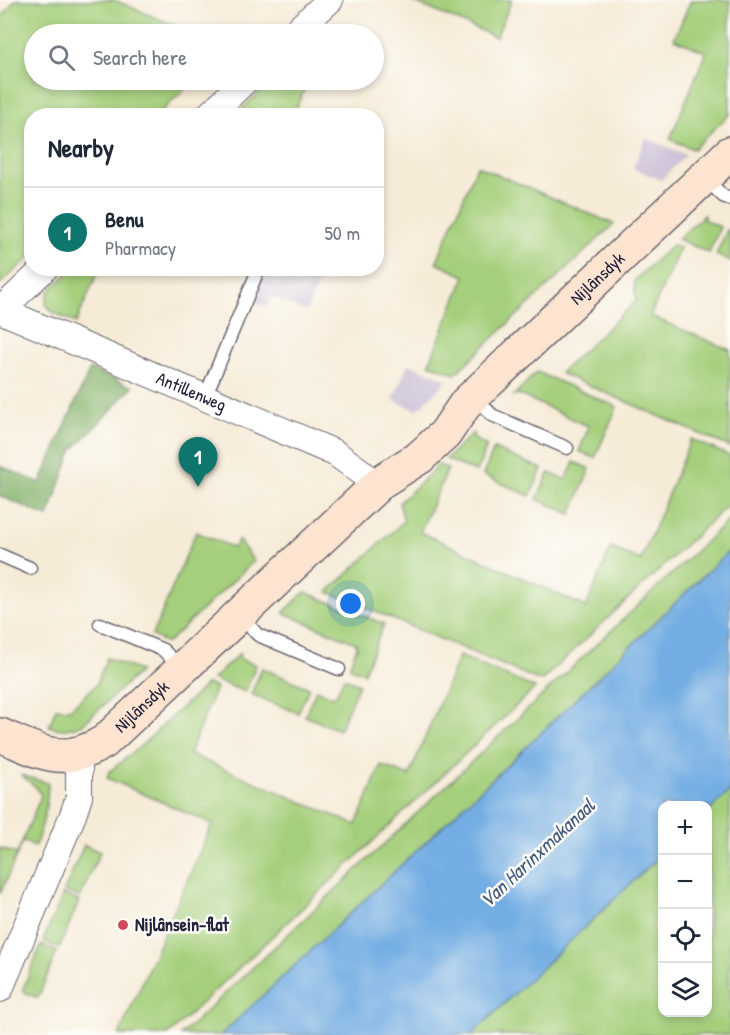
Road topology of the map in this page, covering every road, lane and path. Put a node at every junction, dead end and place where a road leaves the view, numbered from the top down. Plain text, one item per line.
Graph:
1 (330, 0) edge
2 (304, 24) edge
3 (235, 90) edge
4 (216, 108) edge
5 (730, 153) edge
6 (705, 177) junction
7 (730, 199) edge
8 (36, 276) edge
9 (256, 276) edge
10 (0, 310) edge
11 (205, 397) junction
12 (470, 399) junction
13 (567, 448) dead end
14 (379, 484) junction
15 (0, 555) edge
16 (30, 568) dead end
17 (240, 616) junction
18 (100, 624) dead end
19 (339, 669) dead end
20 (182, 670) junction
21 (0, 735) edge
22 (79, 755) junction
23 (0, 988) edge

1 - 2 street
3 - 4 street
5 - 6 street, Nijlânsdyk
6 - 7 lane
6 - 12 street, Nijlânsdyk
8 - 10 street
9 - 11 lane
10 - 11 street, Antillenweg
11 - 14 street, Antillenweg
12 - 13 lane
12 - 14 street, Nijlânsdyk
14 - 17 street, Nijlânsdyk
15 - 16 lane
17 - 19 lane
17 - 20 street, Nijlânsdyk
18 - 20 lane
20 - 22 street, Nijlânsdyk
21 - 22 street
22 - 23 street

